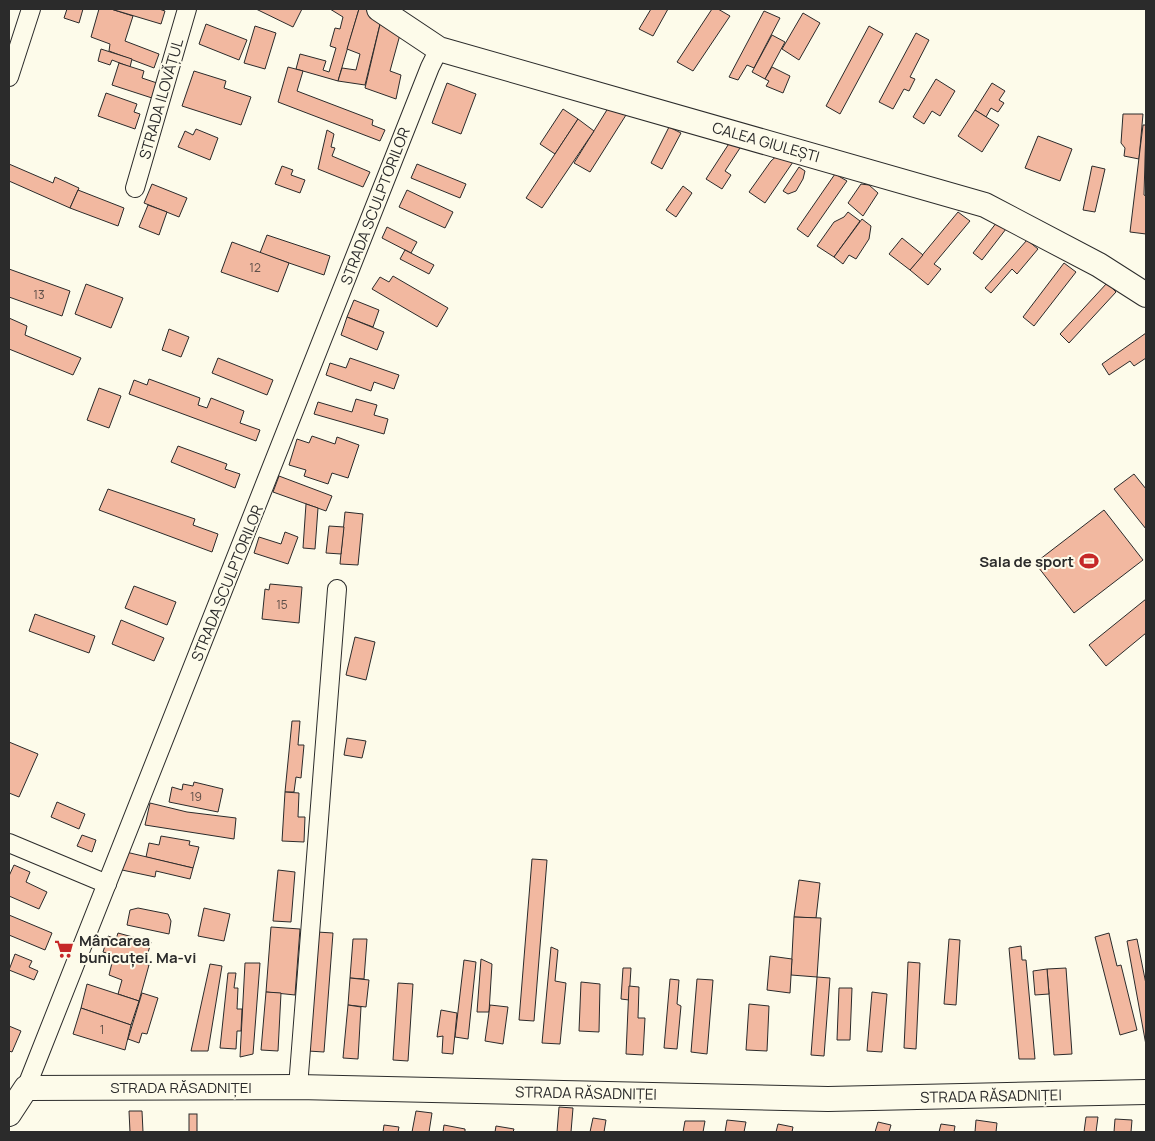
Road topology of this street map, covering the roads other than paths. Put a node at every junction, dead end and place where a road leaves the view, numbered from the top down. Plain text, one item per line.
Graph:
1 (31, 9) edge
2 (187, 9) edge
3 (379, 9) edge
4 (439, 49) junction
5 (9, 76) edge
6 (135, 188) dead end
7 (1146, 295) edge
8 (337, 588) dead end
9 (9, 843) edge
10 (107, 884) junction
11 (298, 1087) junction
12 (26, 1088) junction
13 (1146, 1092) edge
14 (9, 1114) edge

1 - 5 street
2 - 6 street, STRADA ILOVĂȚUL
3 - 4 main road, CALEA GIULEȘTI
4 - 7 main road, CALEA GIULEȘTI
4 - 10 street, STRADA SCULPTORILOR
8 - 11 street
9 - 10 street
10 - 12 street, STRADA SCULPTORILOR
11 - 12 main road, STRADA RĂSADNIȚEI
11 - 13 main road, STRADA RĂSADNIȚEI
12 - 14 main road, STRADA SCULPTORILOR

